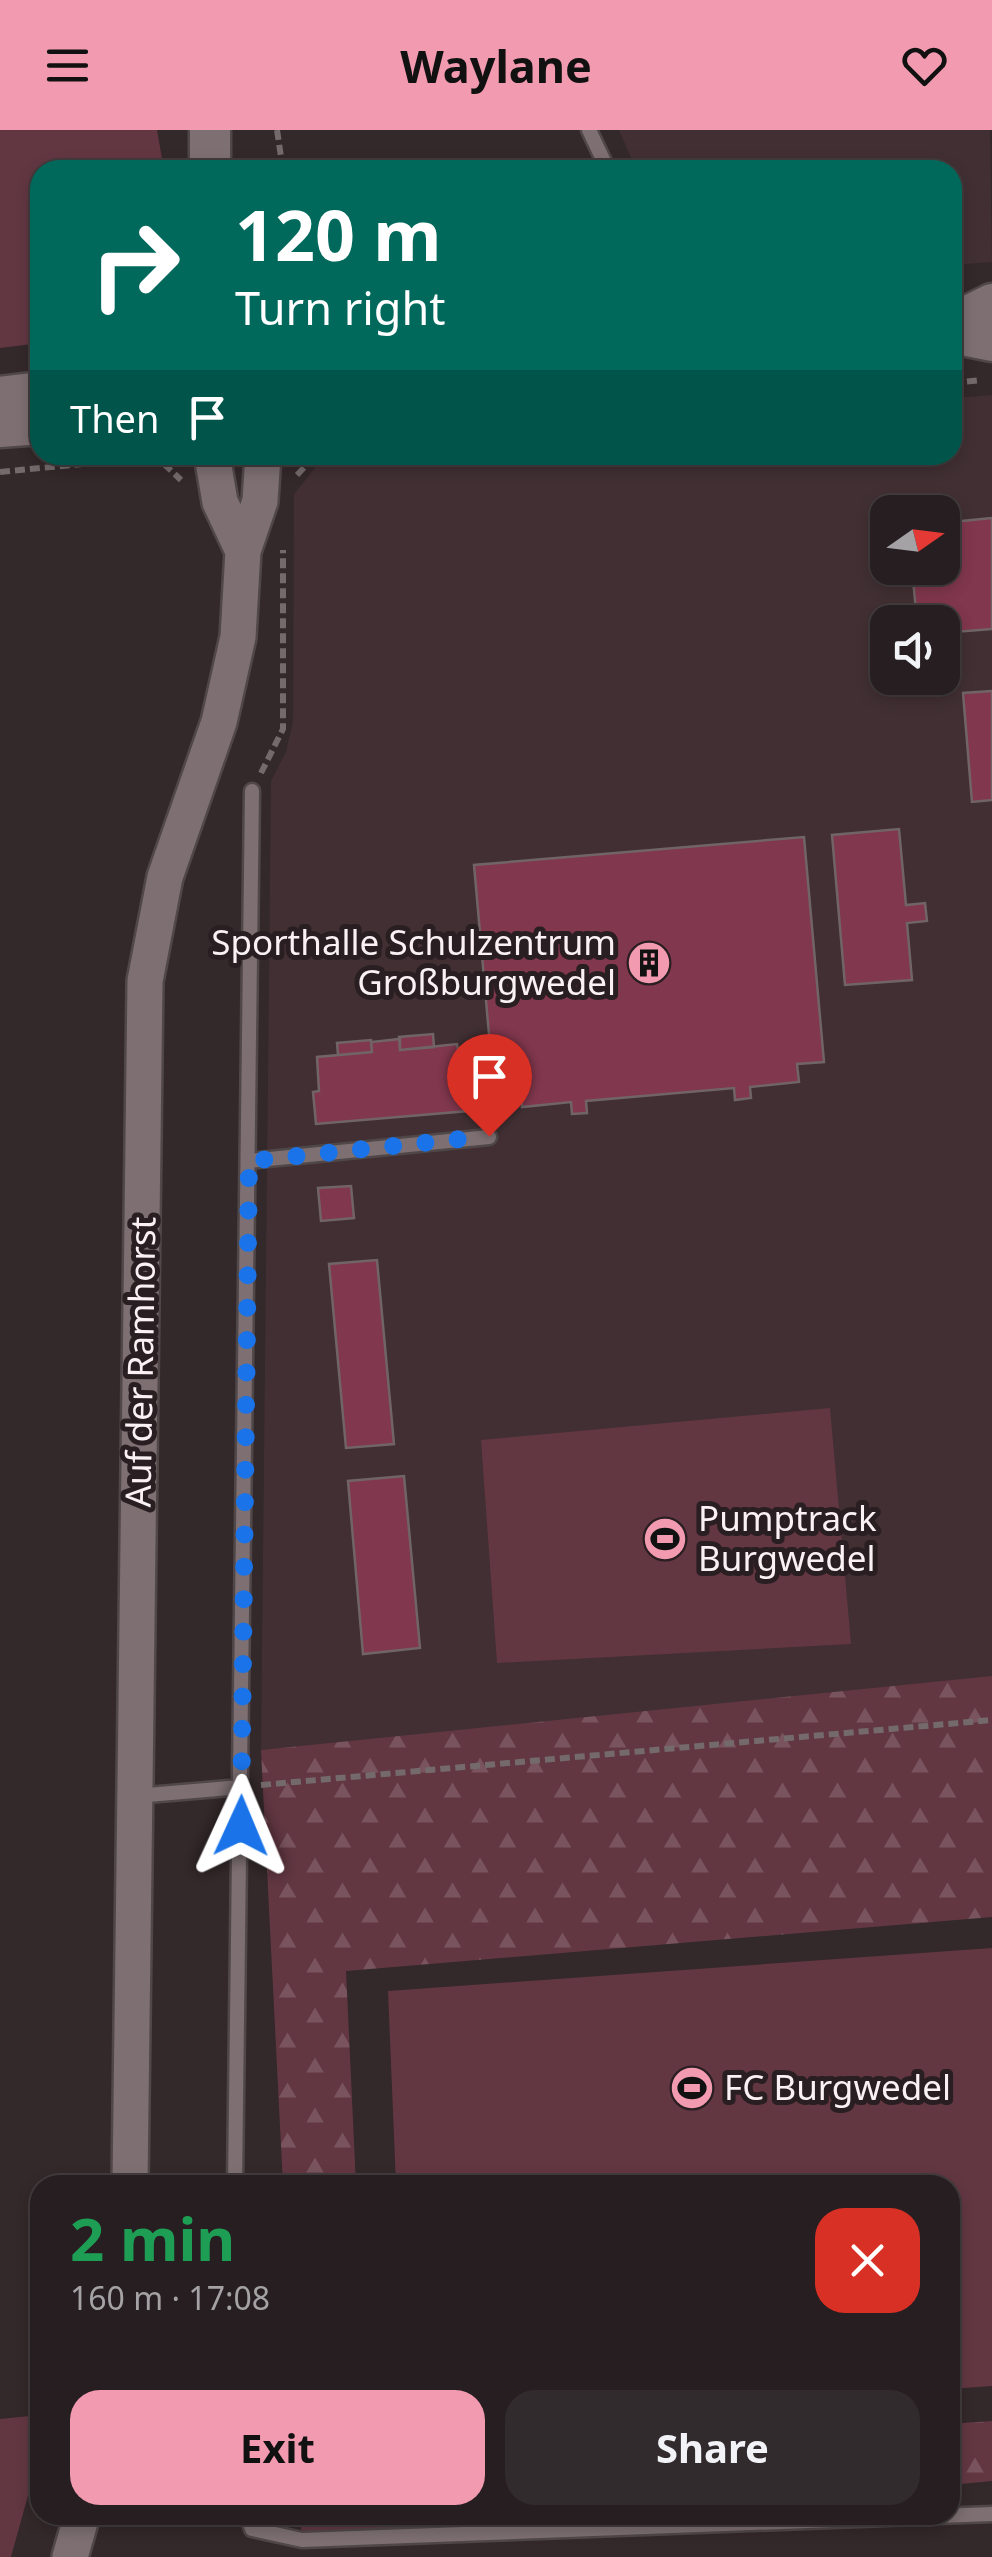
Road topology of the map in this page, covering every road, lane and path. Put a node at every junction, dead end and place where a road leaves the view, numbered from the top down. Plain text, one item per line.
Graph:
1 (277, 130) edge
2 (589, 130) edge
3 (282, 160) edge
4 (603, 160) edge
5 (992, 304) edge
6 (962, 319) edge
7 (962, 335) edge
8 (992, 341) edge
9 (992, 379) edge
10 (962, 382) edge
11 (30, 393) edge
12 (0, 397) edge
13 (30, 425) edge
14 (0, 427) edge
15 (69, 465) edge
16 (214, 465) edge
17 (262, 465) edge
18 (0, 472) edge
19 (284, 549) dead end
20 (243, 552) junction
21 (252, 791) joint
22 (489, 1136) dead end
23 (249, 1161) junction
24 (992, 1720) edge
25 (241, 1786) junction
26 (136, 1796) junction
27 (130, 2175) edge
28 (236, 2175) edge
29 (992, 2514) edge
30 (960, 2515) edge
31 (79, 2525) edge
32 (251, 2525) edge
33 (700, 2525) edge
34 (70, 2557) edge

1 - 3 path
2 - 4 lane
5 - 6 main road
7 - 8 main road
9 - 10 path
11 - 12 main road
13 - 14 main road
15 - 18 path
16 - 20 street, Auf der Ramhorst
17 - 20 street, Auf der Ramhorst
19 - 21 path
20 - 26 street, Auf der Ramhorst
21 - 23 lane
22 - 23 lane
23 - 25 lane
24 - 25 path
25 - 26 lane
25 - 28 lane
26 - 27 street, Auf der Ramhorst
29 - 30 lane
31 - 34 street
32 - 33 lane

